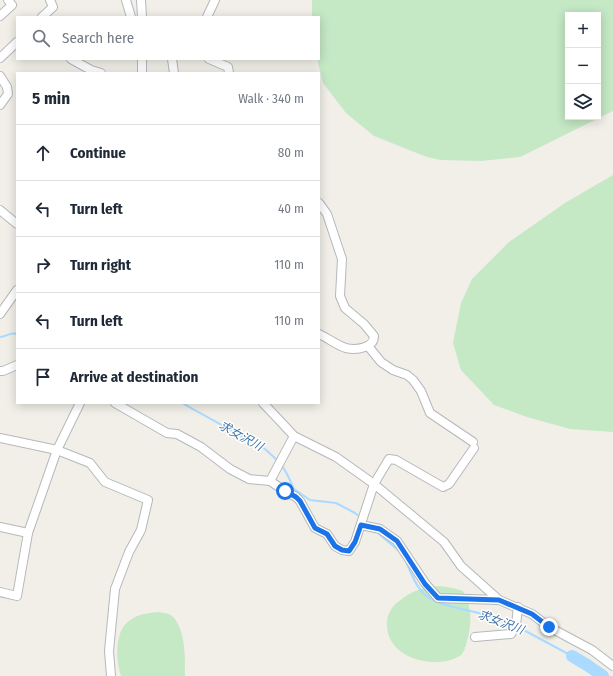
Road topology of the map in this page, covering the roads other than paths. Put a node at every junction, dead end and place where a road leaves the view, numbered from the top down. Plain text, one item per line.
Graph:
1 (8, 0) edge
2 (50, 0) edge
3 (126, 0) edge
4 (141, 0) edge
5 (215, 0) edge
6 (0, 16) edge
7 (43, 16) edge
8 (131, 16) edge
9 (142, 16) edge
10 (207, 16) edge
11 (16, 43) edge
12 (0, 58) edge
13 (73, 60) edge
14 (142, 60) edge
15 (172, 60) edge
16 (211, 60) edge
17 (98, 72) edge
18 (142, 72) edge
19 (174, 72) edge
20 (229, 72) edge
21 (0, 76) edge
22 (0, 104) edge
23 (320, 204) edge
24 (0, 210) edge
25 (16, 223) edge
26 (16, 291) edge
27 (0, 314) edge
28 (320, 335) edge
29 (368, 346) junction
30 (16, 365) edge
31 (0, 371) edge
32 (80, 404) edge
33 (117, 404) edge
34 (263, 404) edge
35 (294, 436) junction
36 (0, 438) edge
37 (58, 450) junction
38 (270, 481) junction
39 (374, 484) junction
40 (361, 525) junction
41 (0, 527) edge
42 (28, 532) junction
43 (0, 592) edge
44 (499, 600) junction
45 (518, 608) junction
46 (475, 637) dead end
47 (613, 666) edge
48 (111, 676) edge

1 - 6 street
2 - 7 street
3 - 8 street
4 - 9 street
5 - 10 street
11 - 12 street
13 - 17 street
14 - 18 street
15 - 19 street
16 - 20 street
21 - 22 street
23 - 29 street
24 - 25 street
26 - 27 street
28 - 29 street
29 - 39 street
30 - 31 street
32 - 37 street
33 - 38 street
34 - 35 street
35 - 38 street
35 - 39 street
36 - 37 street
37 - 42 street
37 - 48 street
38 - 40 street
39 - 40 street
39 - 44 street
40 - 44 street
41 - 42 street
42 - 43 street
44 - 45 street
45 - 46 street
45 - 47 street

